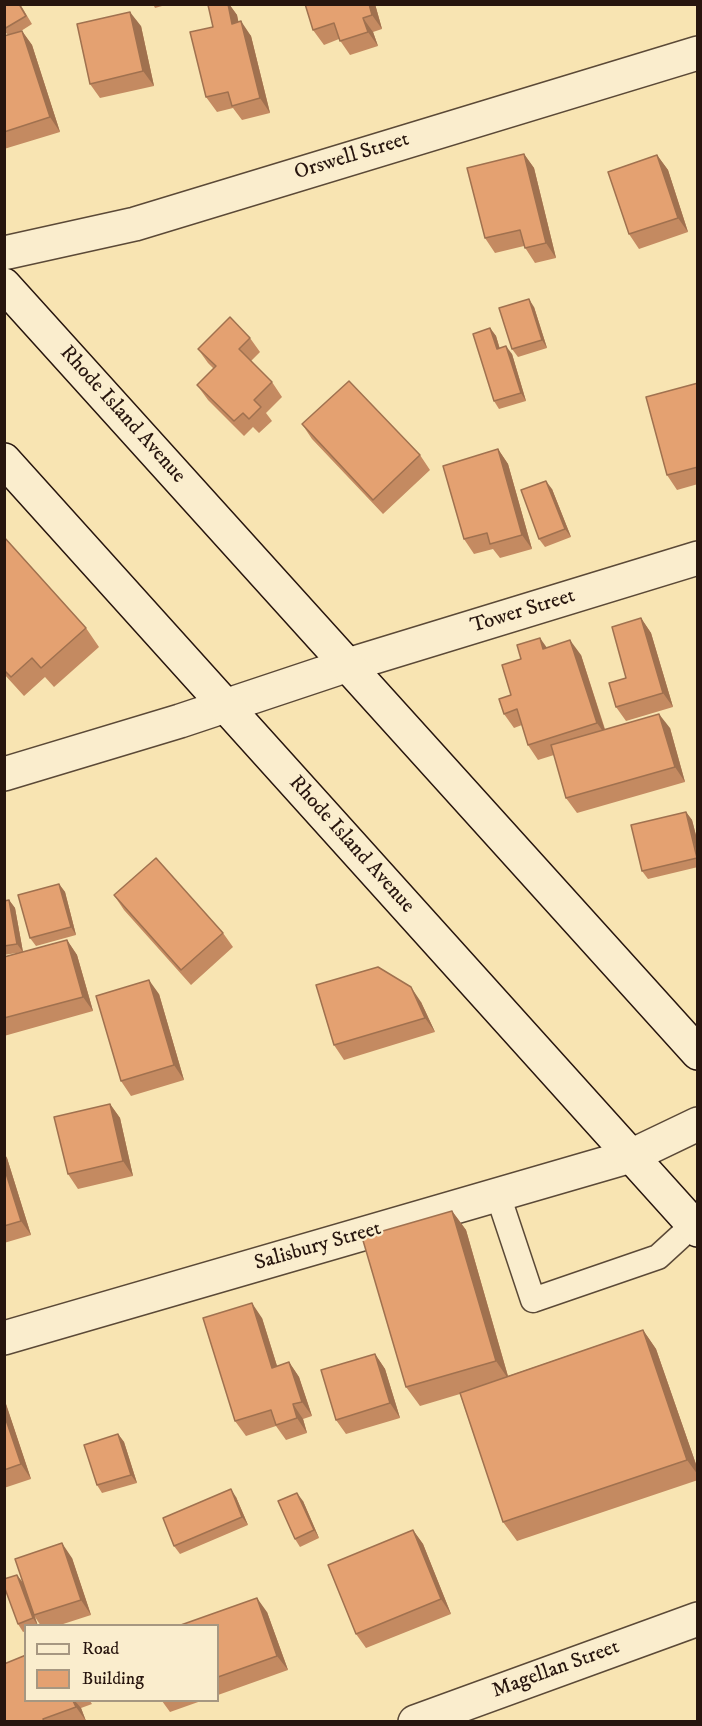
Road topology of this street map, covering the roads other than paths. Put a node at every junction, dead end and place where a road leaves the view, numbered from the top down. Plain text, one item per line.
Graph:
1 (698, 53) edge
2 (4, 253) edge
3 (4, 285) edge
4 (4, 460) edge
5 (698, 558) edge
6 (348, 665) junction
7 (226, 707) junction
8 (4, 774) edge
9 (698, 1053) edge
10 (698, 1124) edge
11 (631, 1156) junction
12 (498, 1195) junction
13 (695, 1227) edge
14 (4, 1338) edge
15 (698, 1619) edge
16 (415, 1722) edge

1 - 2 street, Orswell Street
3 - 6 street, Rhode Island Avenue
4 - 7 street, Rhode Island Avenue
5 - 6 street, Tower Street
6 - 7 street, Tower Street
6 - 9 street, Rhode Island Avenue
7 - 8 street
7 - 11 street, Rhode Island Avenue
10 - 11 street, Salisbury Street
11 - 12 street, Salisbury Street
11 - 13 street, Rhode Island Avenue
12 - 13 lane
12 - 14 street, Salisbury Street
15 - 16 street, Magellan Street

